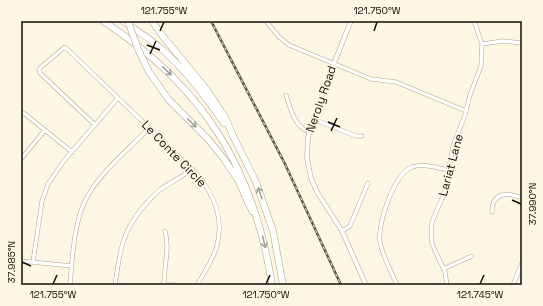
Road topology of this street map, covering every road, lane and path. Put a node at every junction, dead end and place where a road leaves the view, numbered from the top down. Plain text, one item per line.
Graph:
1 (103, 21) edge
2 (122, 21) edge
3 (128, 21) edge
4 (152, 21) edge
5 (266, 21) edge
6 (351, 21) edge
7 (474, 21) edge
8 (522, 43) edge
9 (482, 44) junction
10 (334, 63) junction
11 (286, 96) dead end
12 (118, 98) junction
13 (466, 111) junction
14 (21, 112) edge
15 (313, 119) junction
16 (94, 124) junction
17 (149, 128) junction
18 (45, 130) junction
19 (310, 132) junction
20 (233, 136) junction
21 (362, 136) dead end
22 (72, 152) junction
23 (22, 157) edge
24 (192, 169) junction
25 (449, 170) junction
26 (368, 183) dead end
27 (522, 198) edge
28 (492, 212) dead end
29 (260, 226) junction
30 (164, 231) dead end
31 (342, 231) junction
32 (472, 256) dead end
33 (21, 261) edge
34 (33, 262) junction
35 (522, 263) edge
36 (72, 266) junction
37 (443, 268) junction
38 (70, 285) edge
39 (115, 285) edge
40 (162, 285) edge
41 (176, 285) edge
42 (198, 285) edge
43 (272, 285) edge
44 (283, 285) edge
45 (366, 285) edge
46 (397, 285) edge
47 (447, 285) edge
48 (513, 285) edge

1 -> 29 highway
2 - 20 highway
3 -> 29 highway, bridge
4 - 20 highway
5 - 10 street
6 - 10 street, Neroly Road
7 - 9 street, Lariat Lane
8 - 9 street
9 - 13 street, Lariat Lane
10 - 13 street
10 - 15 street, Neroly Road
11 - 19 street
12 - 16 street
12 - 16 street, Le Conte Circle
12 - 17 street, Le Conte Circle
13 - 25 street, Lariat Lane
14 - 18 street
15 - 19 street, Neroly Road
15 - 21 street
16 - 22 street
17 - 24 street, Le Conte Circle
17 - 36 street
18 - 22 street
18 - 23 street
19 - 31 street, Neroly Road
44 -> 20 highway
22 - 34 street
24 - 39 street
24 - 42 street, Le Conte Circle
25 - 37 street, Lariat Lane
25 - 46 street
26 - 31 street
27 - 28 street
29 -> 43 highway
30 - 40 street
31 - 45 street, Neroly Road
32 - 37 street
33 - 34 street
34 - 36 street
35 - 48 street
36 - 38 street
37 - 47 street, Lariat Lane
40 - 41 street

